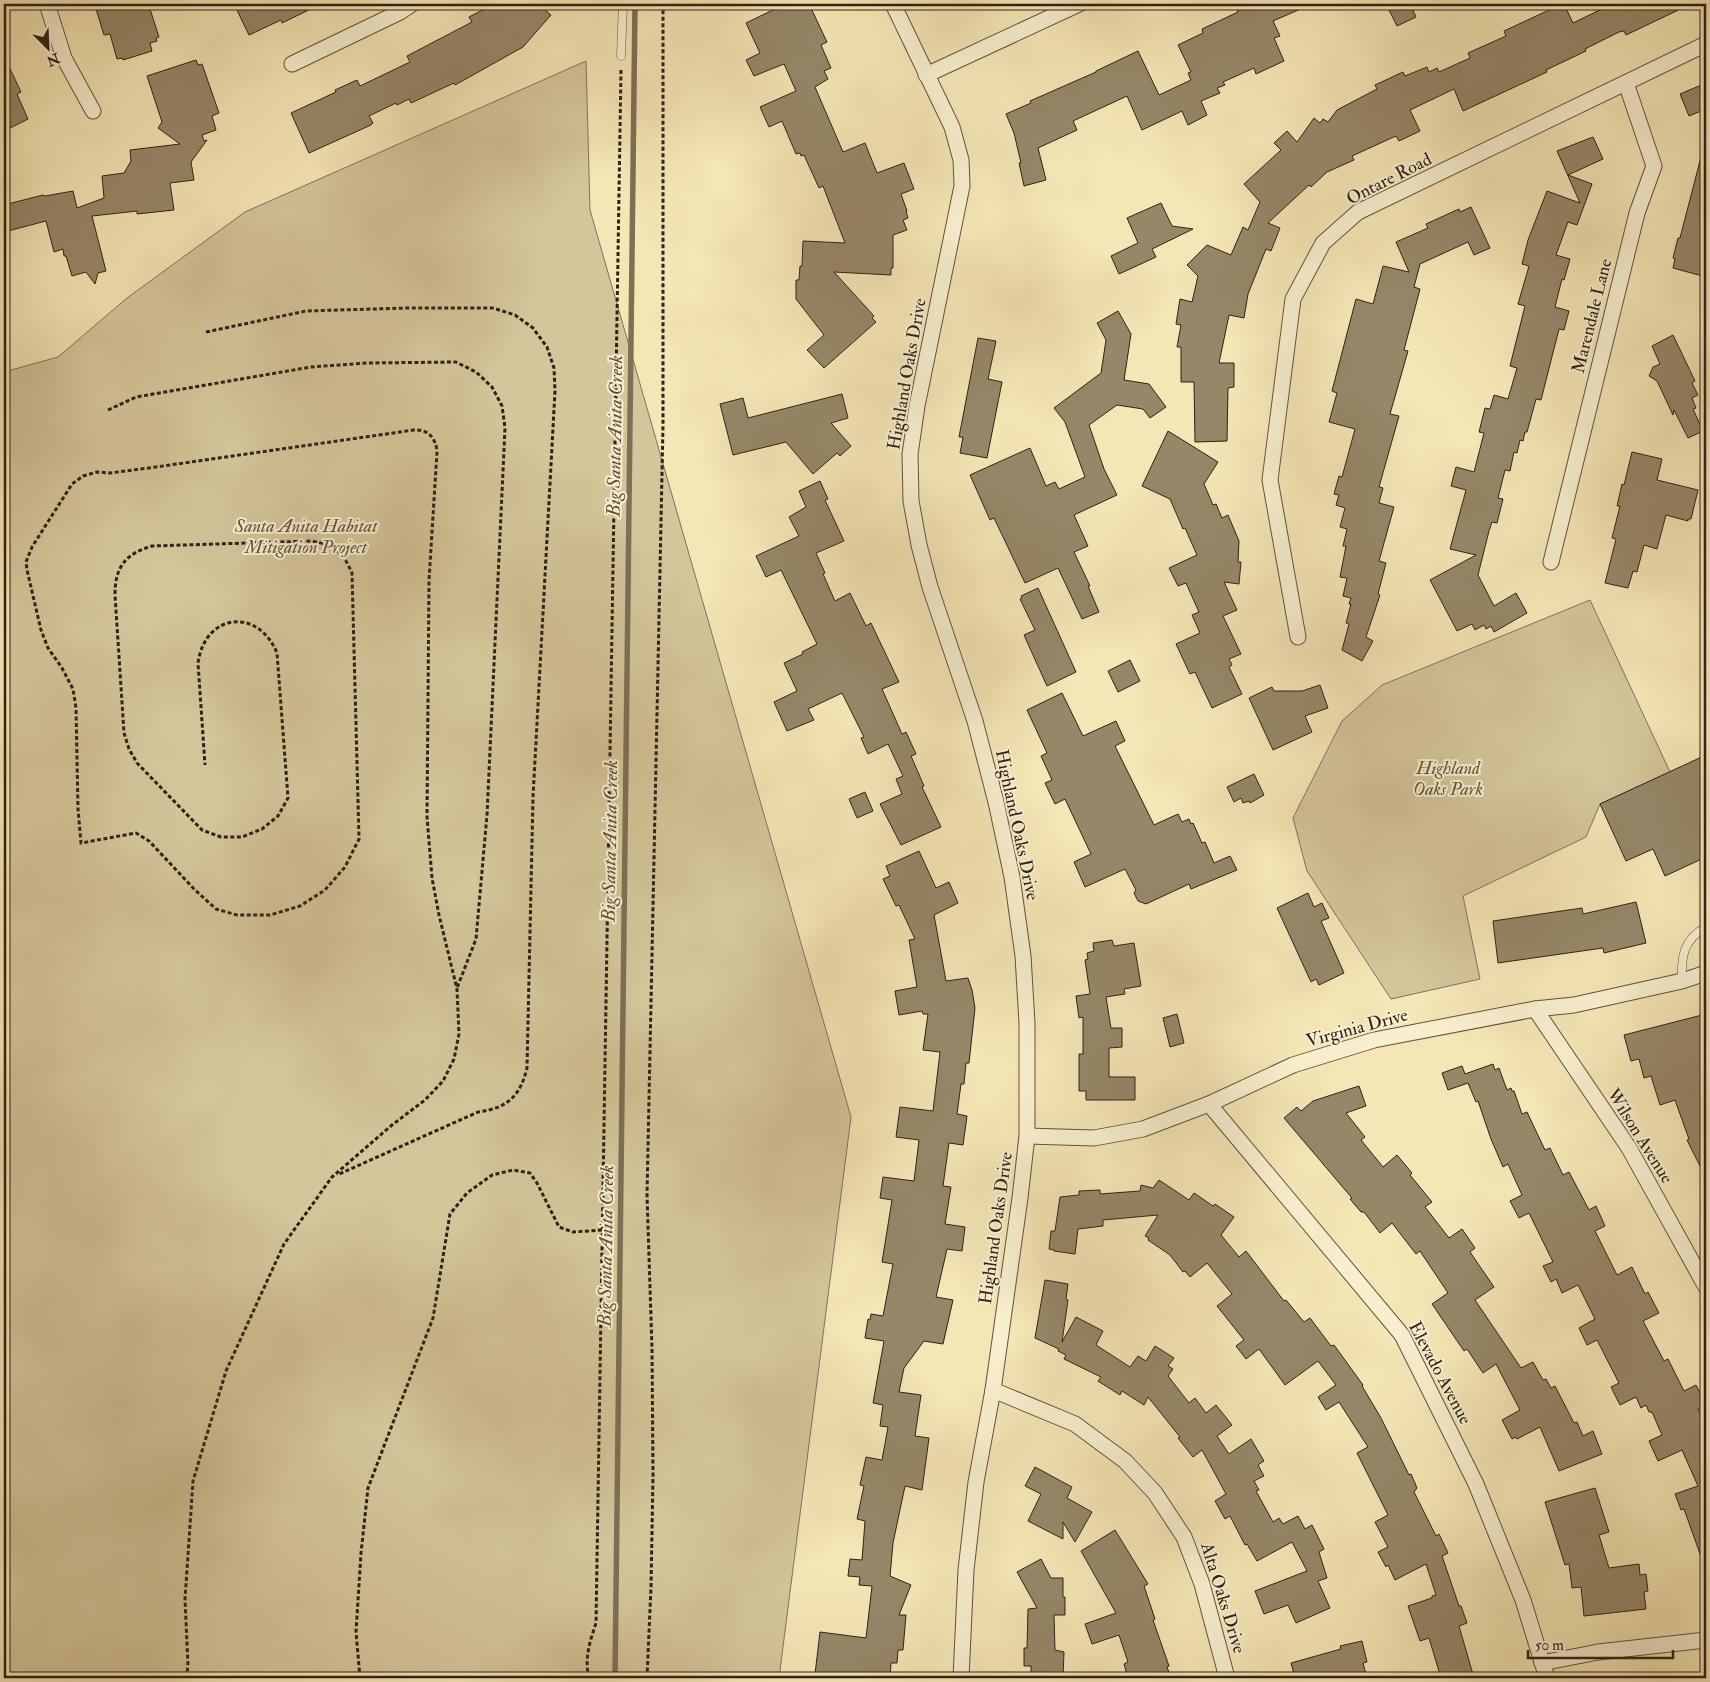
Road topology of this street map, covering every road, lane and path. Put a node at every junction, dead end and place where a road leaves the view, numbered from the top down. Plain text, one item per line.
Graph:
1 (47, 4) edge
2 (412, 4) edge
3 (623, 4) edge
4 (663, 4) edge
5 (893, 4) edge
6 (1079, 4) edge
7 (1706, 44) edge
8 (621, 56) joint
9 (292, 64) dead end
10 (926, 75) junction
11 (1626, 83) junction
12 (93, 111) dead end
13 (206, 332) dead end
14 (108, 410) dead end
15 (1551, 562) dead end
16 (1298, 637) dead end
17 (205, 765) dead end
18 (1706, 927) edge
19 (1706, 973) edge
20 (1682, 981) junction
21 (457, 989) junction
22 (1535, 1009) junction
23 (1209, 1104) junction
24 (1027, 1136) junction
25 (332, 1177) junction
26 (602, 1230) junction
27 (1706, 1287) edge
28 (993, 1390) junction
29 (1706, 1640) edge
30 (1542, 1663) junction
31 (186, 1678) edge
32 (360, 1678) edge
33 (589, 1678) edge
34 (647, 1678) edge
35 (961, 1678) edge
36 (1227, 1678) edge
37 (1546, 1678) edge

1 - 12 street
2 - 9 street
3 - 8 lane
4 - 34 path
5 - 10 street, Highland Oaks Drive
6 - 10 street
7 - 11 street, Ontare Road
8 - 26 path
10 - 24 street, Highland Oaks Drive
11 - 15 street, Marendale Lane
11 - 16 street, Ontare Road
13 - 25 path
14 - 21 path
17 - 21 path
18 - 20 lane
19 - 20 street, Virginia Drive
20 - 22 street, Virginia Drive
21 - 25 path
22 - 23 street, Virginia Drive
22 - 27 street, Wilson Avenue
23 - 24 street, Virginia Drive
23 - 30 street, Elevado Avenue
24 - 28 street, Highland Oaks Drive
25 - 31 path
26 - 32 path
26 - 33 path
28 - 35 street, Highland Oaks Drive
28 - 36 street, Alta Oaks Drive
29 - 30 street
30 - 37 street, Elevado Avenue

